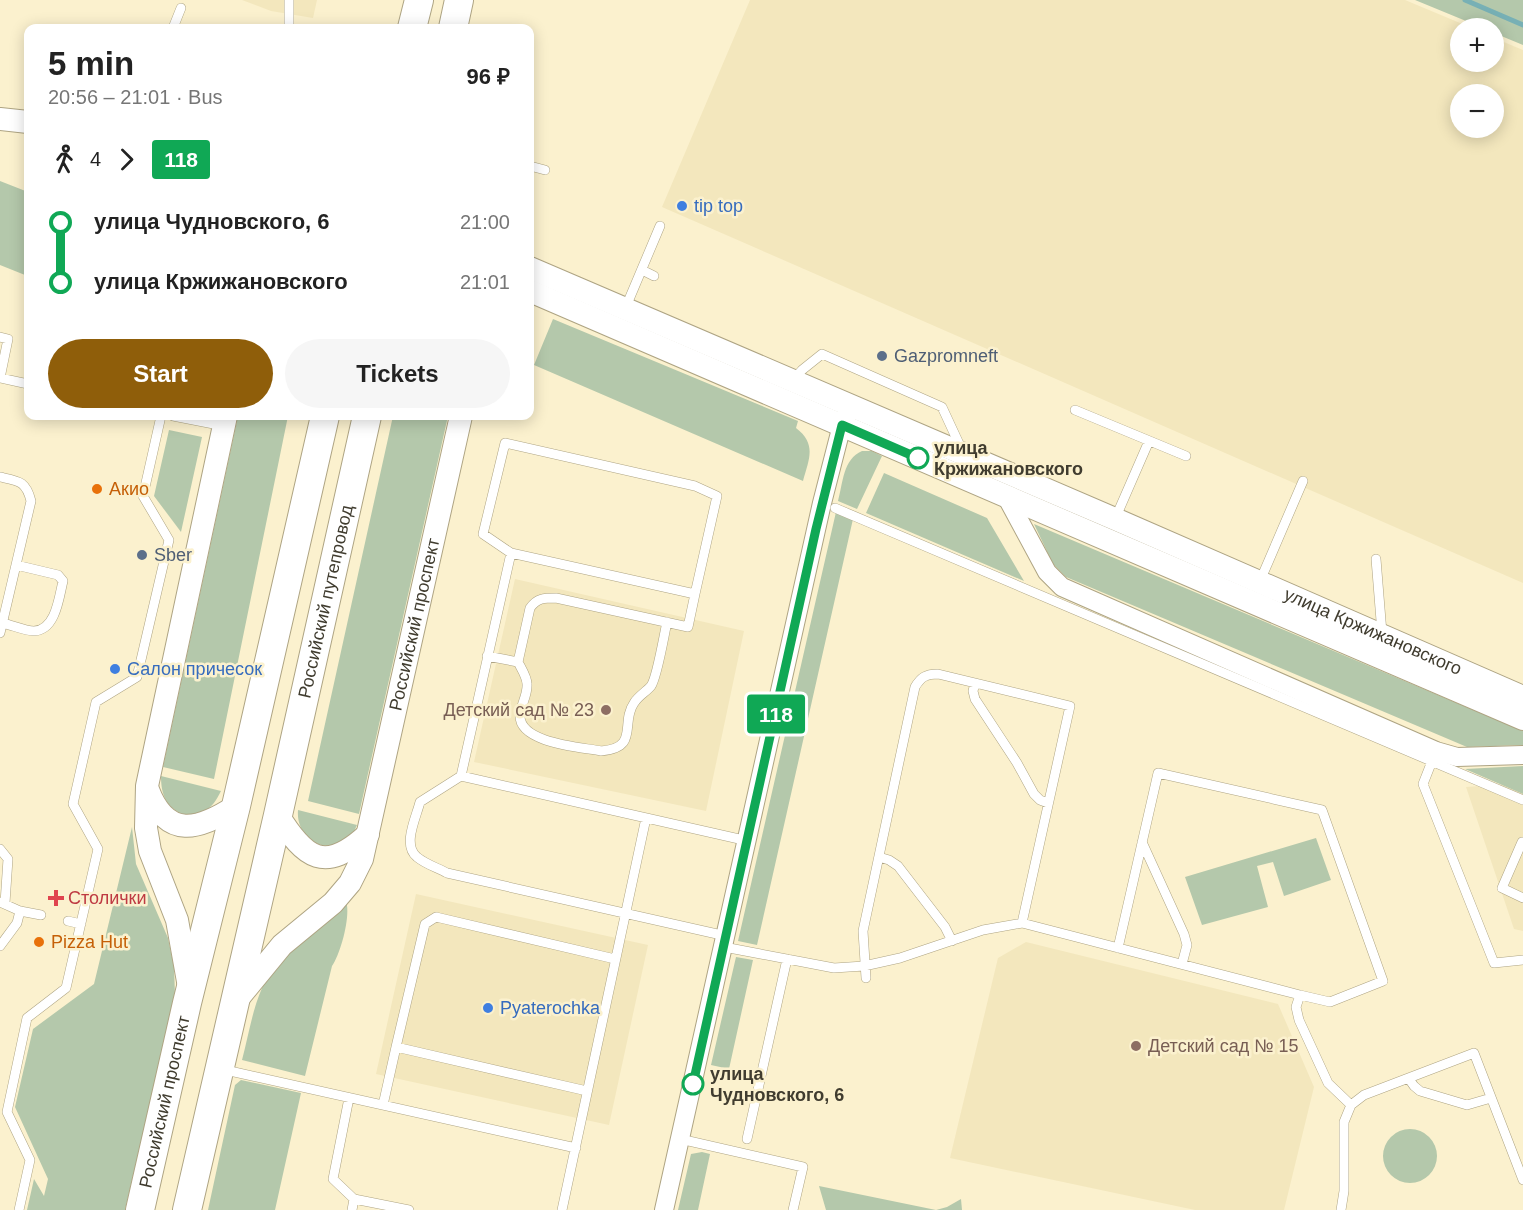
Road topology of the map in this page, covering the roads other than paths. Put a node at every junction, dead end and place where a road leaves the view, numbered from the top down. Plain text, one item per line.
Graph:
1 (290, 0) edge
2 (419, 0) edge
3 (459, 0) edge
4 (181, 8) dead end
5 (175, 24) edge
6 (289, 24) edge
7 (413, 24) edge
8 (454, 24) edge
9 (0, 119) edge
10 (24, 122) edge
11 (534, 167) edge
12 (545, 170) dead end
13 (660, 226) dead end
14 (534, 270) edge
15 (642, 270) junction
16 (654, 276) dead end
17 (534, 292) edge
18 (621, 319) junction
19 (0, 337) edge
20 (0, 378) edge
21 (24, 383) edge
22 (788, 390) junction
23 (1075, 410) dead end
24 (846, 415) junction
25 (160, 420) edge
26 (324, 420) edge
27 (366, 420) edge
28 (460, 420) edge
29 (225, 421) edge
30 (1149, 441) junction
31 (964, 455) junction
32 (1186, 456) dead end
33 (0, 477) edge
34 (1303, 481) dead end
35 (1006, 496) junction
36 (835, 508) dead end
37 (1111, 530) junction
38 (511, 553) junction
39 (1376, 559) dead end
40 (16, 565) junction
41 (1256, 592) junction
42 (695, 594) junction
43 (667, 622) junction
44 (1, 628) edge
45 (1382, 636) junction
46 (488, 656) junction
47 (518, 662) junction
48 (975, 683) junction
49 (1523, 697) edge
50 (1523, 719) edge
51 (1523, 755) edge
52 (1434, 756) junction
53 (461, 776) junction
54 (147, 786) junction
55 (239, 793) junction
56 (1523, 800) edge
57 (281, 801) junction
58 (1048, 803) junction
59 (646, 818) junction
60 (368, 834) junction
61 (748, 841) junction
62 (1142, 842) junction
63 (1522, 842) edge
64 (0, 849) edge
65 (879, 857) junction
66 (1523, 898) edge
67 (3, 902) edge
68 (20, 910) junction
69 (625, 912) junction
70 (40, 915) dead end
71 (68, 921) dead end
72 (1022, 923) junction
73 (81, 924) junction
74 (725, 941) junction
75 (952, 941) junction
76 (0, 946) edge
77 (1118, 948) junction
78 (615, 959) junction
79 (787, 959) junction
80 (1523, 960) edge
81 (1182, 964) junction
82 (864, 966) junction
83 (866, 978) dead end
84 (190, 994) junction
85 (1299, 995) junction
86 (234, 1003) junction
87 (396, 1047) junction
88 (219, 1069) junction
89 (1409, 1079) junction
90 (587, 1091) junction
91 (349, 1098) junction
92 (1491, 1098) junction
93 (383, 1105) junction
94 (1351, 1105) junction
95 (680, 1139) junction
96 (747, 1139) dead end
97 (576, 1148) junction
98 (803, 1167) junction
99 (814, 1167) dead end
100 (1523, 1180) edge
101 (354, 1199) junction
102 (19, 1210) edge
103 (140, 1210) edge
104 (187, 1210) edge
105 (352, 1210) edge
106 (409, 1210) edge
107 (562, 1210) edge
108 (664, 1210) edge
109 (793, 1210) edge
110 (1341, 1210) edge

1 - 6 lane
2 - 7 main road
3 - 8 main road
4 - 5 lane
9 - 10 street
11 - 12 lane
13 - 15 lane
14 - 18 street, улица Кржижановского
15 - 16 lane
15 - 18 lane
17 - 18 street, улица Кржижановского
18 - 22 street, улица Кржижановского
19 - 20 lane
20 - 21 lane
22 - 24 street, улица Кржижановского
22 - 31 lane
23 - 30 lane
24 - 31 street, улица Кржижановского
24 - 35 street, улица Кржижановского
24 - 61 street
25 - 73 lane
26 - 55 main road
27 - 57 main road, Российский путепровод
28 - 60 street, Российский проспект
29 - 54 street, Российский проспект
30 - 32 lane
30 - 37 lane
31 - 37 street, улица Кржижановского
33 - 40 lane
34 - 41 lane
35 - 37 street, улица Кржижановского
35 - 52 street
36 - 52 lane
37 - 41 street, улица Кржижановского
38 - 42 lane
38 - 42 lane
38 - 46 lane
39 - 45 lane
40 - 44 lane
40 - 44 lane
41 - 45 street, улица Кржижановского
41 - 50 street, улица Кржижановского
42 - 43 lane
43 - 47 lane
43 - 47 lane
45 - 49 street, улица Кржижановского
46 - 47 lane
46 - 53 lane
48 - 58 lane
48 - 58 lane
48 - 65 lane
51 - 52 street
52 - 56 lane
52 - 80 lane
53 - 59 lane
53 - 69 lane
54 - 55 street
54 - 84 street, Российский проспект
55 - 84 main road, Российский проспект
57 - 60 street
57 - 86 main road, Российский проспект
58 - 72 lane
59 - 61 lane
59 - 69 lane
60 - 86 street, Российский проспект
61 - 74 street
62 - 77 lane
62 - 81 lane
62 - 85 lane
63 - 66 lane
64 - 67 lane
65 - 75 lane
65 - 82 lane
67 - 68 lane
68 - 70 lane
68 - 76 lane
69 - 74 lane
69 - 78 lane
71 - 73 lane
72 - 75 lane
72 - 77 lane
73 - 102 lane
74 - 79 lane
74 - 95 street
75 - 82 lane
77 - 81 lane
78 - 87 lane
78 - 90 lane
79 - 82 lane
79 - 96 lane
81 - 85 lane
82 - 83 lane
84 - 103 main road, Российский проспект
85 - 94 lane
86 - 88 main road, Российский проспект
87 - 90 lane
87 - 93 lane
88 - 91 lane
88 - 104 main road, Российский проспект
89 - 92 lane
89 - 92 lane
89 - 94 lane
90 - 97 lane
91 - 93 lane
91 - 101 lane
92 - 100 lane
93 - 97 lane
94 - 110 lane
95 - 98 lane
95 - 108 street
97 - 107 lane
98 - 99 lane
98 - 109 lane
101 - 105 lane
101 - 106 lane

